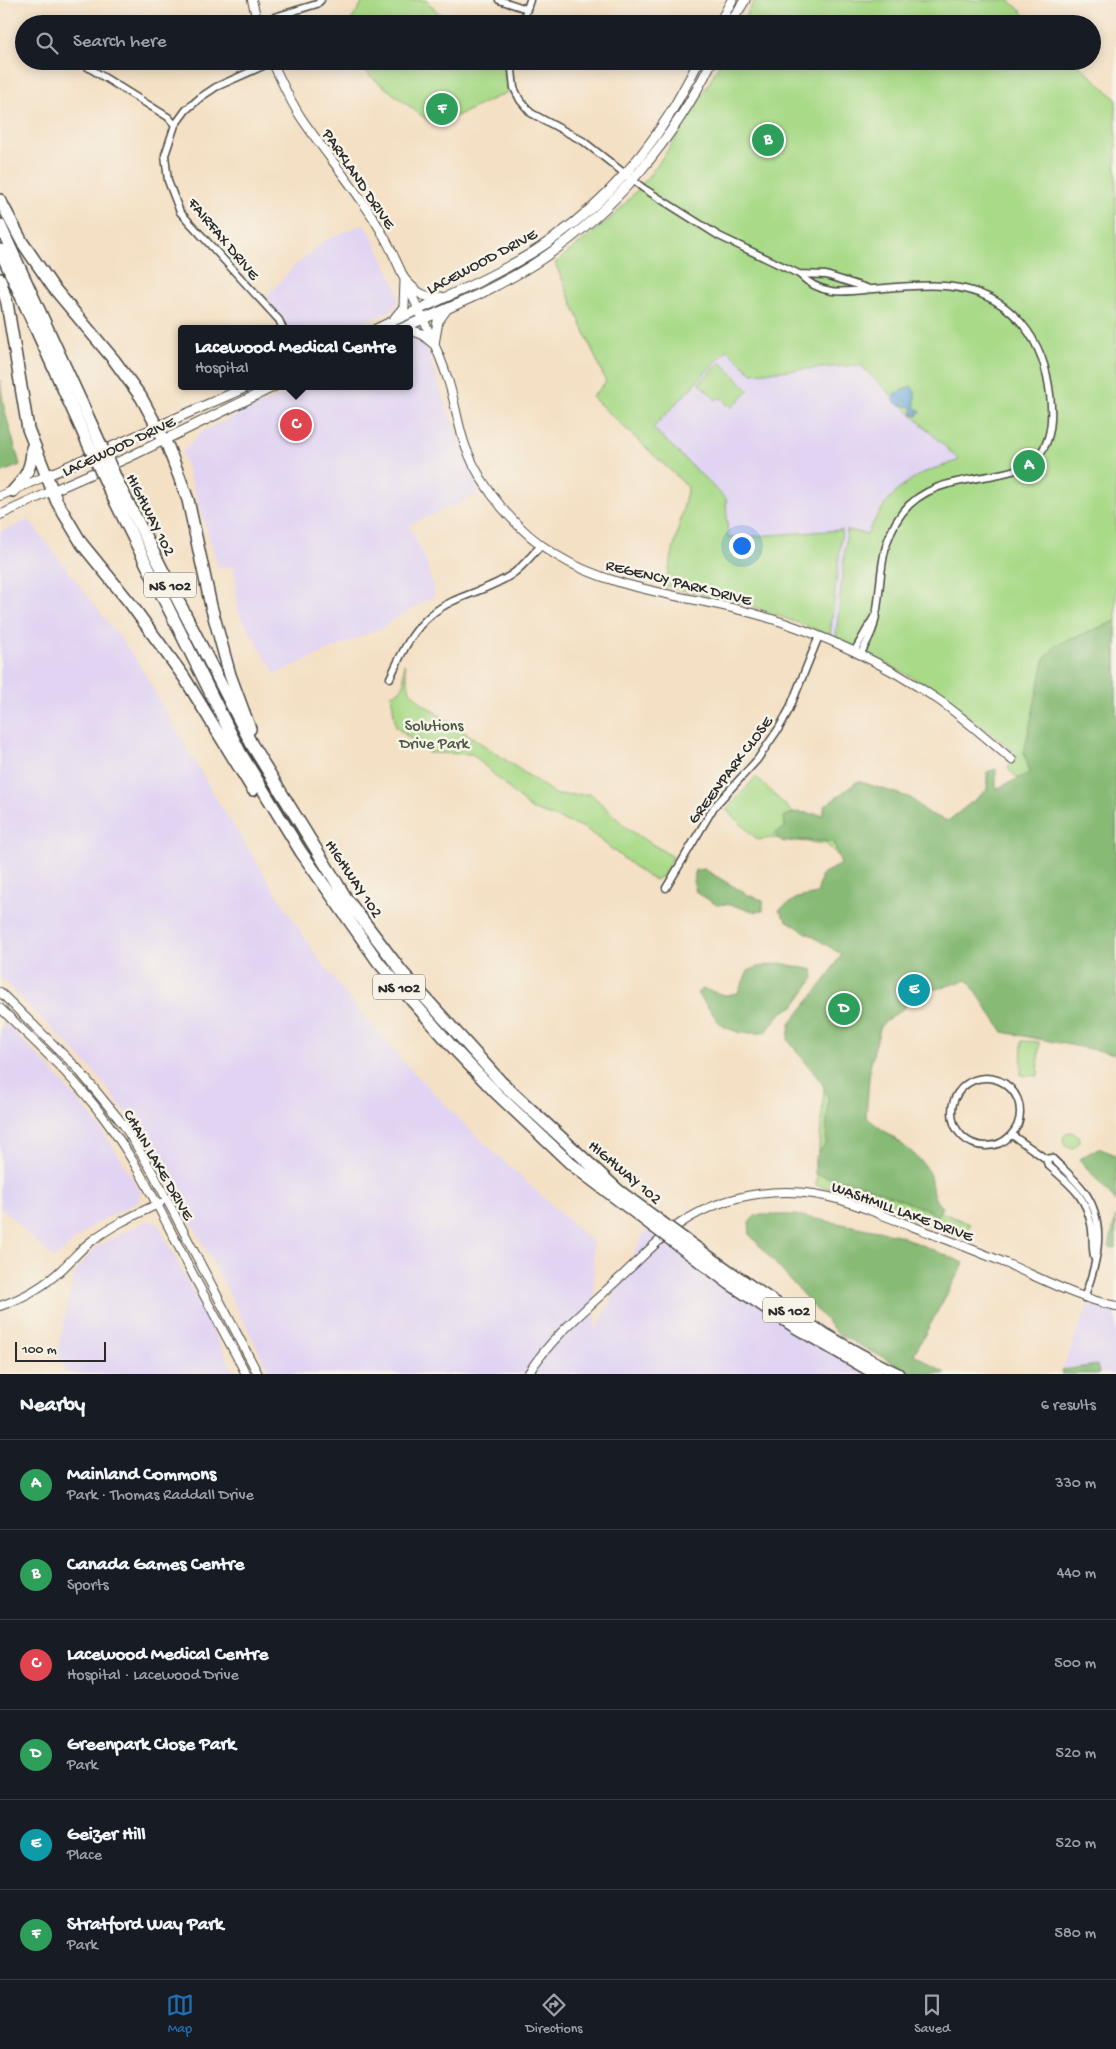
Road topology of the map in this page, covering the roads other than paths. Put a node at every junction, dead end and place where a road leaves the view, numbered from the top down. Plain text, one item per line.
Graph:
1 (252, 0) edge
2 (321, 0) edge
3 (499, 0) edge
4 (530, 0) edge
5 (732, 0) edge
6 (745, 0) edge
7 (527, 9) junction
8 (256, 15) edge
9 (283, 15) edge
10 (525, 15) edge
11 (724, 15) edge
12 (736, 15) edge
13 (92, 70) edge
14 (253, 70) edge
15 (276, 70) edge
16 (512, 70) edge
17 (694, 70) edge
18 (707, 70) edge
19 (176, 125) junction
20 (628, 177) junction
21 (0, 200) edge
22 (0, 225) edge
23 (0, 250) edge
24 (799, 274) junction
25 (0, 279) edge
26 (405, 280) junction
27 (871, 289) junction
28 (450, 296) junction
29 (449, 307) junction
30 (421, 314) junction
31 (391, 322) junction
32 (281, 325) edge
33 (385, 325) edge
34 (406, 325) edge
35 (413, 331) edge
36 (434, 344) junction
37 (240, 390) edge
38 (267, 390) edge
39 (158, 427) junction
40 (90, 434) junction
41 (164, 440) junction
42 (32, 441) junction
43 (46, 476) junction
44 (114, 486) junction
45 (13, 491) junction
46 (52, 491) junction
47 (0, 496) edge
48 (0, 515) edge
49 (541, 545) junction
50 (819, 636) junction
51 (857, 654) junction
52 (390, 678) dead end
53 (1012, 760) dead end
54 (666, 888) dead end
55 (346, 898) junction
56 (379, 963) junction
57 (0, 992) edge
58 (0, 1008) edge
59 (1012, 1135) junction
60 (167, 1199) junction
61 (157, 1204) junction
62 (658, 1224) junction
63 (681, 1242) junction
64 (1084, 1298) junction
65 (0, 1306) edge
66 (1116, 1306) edge
67 (245, 1350) junction
68 (236, 1355) junction
69 (246, 1374) edge
70 (258, 1374) edge
71 (528, 1374) edge
72 (876, 1374) edge
73 (898, 1374) edge

1 - 8 street
2 - 9 street
3 - 7 street
4 - 7 street
5 - 11 main road
6 - 12 main road
7 - 10 street
13 - 19 street
14 - 19 street, FAIRFAX DRIVE
15 - 26 street, PARKLAND DRIVE
16 - 20 street
17 - 20 main road, LACEWOOD DRIVE
18 - 20 main road, LACEWOOD DRIVE
19 - 32 street, FAIRFAX DRIVE
20 - 24 street
20 - 28 main road, LACEWOOD DRIVE
20 - 29 main road, LACEWOOD DRIVE
21 - 39 highway
22 - 40 highway, HIGHWAY 102 / NS 102
23 - 40 highway, HIGHWAY 102 / NS 102
24 - 27 street
24 - 27 street
25 - 42 highway
26 - 28 main road
26 - 30 street, PARKLAND DRIVE
26 - 31 main road
27 - 51 street
28 - 30 main road, LACEWOOD DRIVE
29 - 30 main road, LACEWOOD DRIVE
29 - 36 main road
30 - 31 main road, LACEWOOD DRIVE
30 - 34 main road, LACEWOOD DRIVE
30 - 36 street, REGENCY PARK DRIVE
31 - 33 main road, LACEWOOD DRIVE
35 - 36 main road
36 - 49 street, REGENCY PARK DRIVE
37 - 39 main road, LACEWOOD DRIVE
38 - 41 main road, LACEWOOD DRIVE
39 - 41 highway
39 - 43 main road, LACEWOOD DRIVE
40 - 44 highway, HIGHWAY 102 / NS 102, bridge
41 - 46 main road, LACEWOOD DRIVE
41 - 55 highway
42 - 43 highway
42 - 45 highway
43 - 45 street, LACEWOOD DRIVE
43 - 46 highway
44 - 55 highway, HIGHWAY 102 / NS 102
44 - 56 highway, HIGHWAY 102 / NS 102
45 - 47 street, LACEWOOD DRIVE
46 - 48 street, LACEWOOD DRIVE
46 - 56 highway
49 - 50 street, REGENCY PARK DRIVE
49 - 52 street
50 - 51 street, REGENCY PARK DRIVE
50 - 54 street, GREENPARK CLOSE
51 - 53 street, REGENCY PARK DRIVE
55 - 62 highway, HIGHWAY 102 / NS 102
56 - 62 highway, HIGHWAY 102 / NS 102
57 - 60 street, CHAIN LAKE DRIVE
58 - 61 street, CHAIN LAKE DRIVE
59 - 59 street
59 - 64 street
60 - 61 street
60 - 67 street, CHAIN LAKE DRIVE
61 - 65 street
61 - 68 street, CHAIN LAKE DRIVE
62 - 63 highway, HIGHWAY 102 / NS 102, bridge
63 - 72 highway, HIGHWAY 102 / NS 102
63 - 73 highway, HIGHWAY 102 / NS 102
64 - 66 street, WASHMILL LAKE DRIVE
64 - 71 street, WASHMILL LAKE DRIVE
67 - 68 street
67 - 70 street, CHAIN LAKE DRIVE
68 - 69 street, CHAIN LAKE DRIVE

